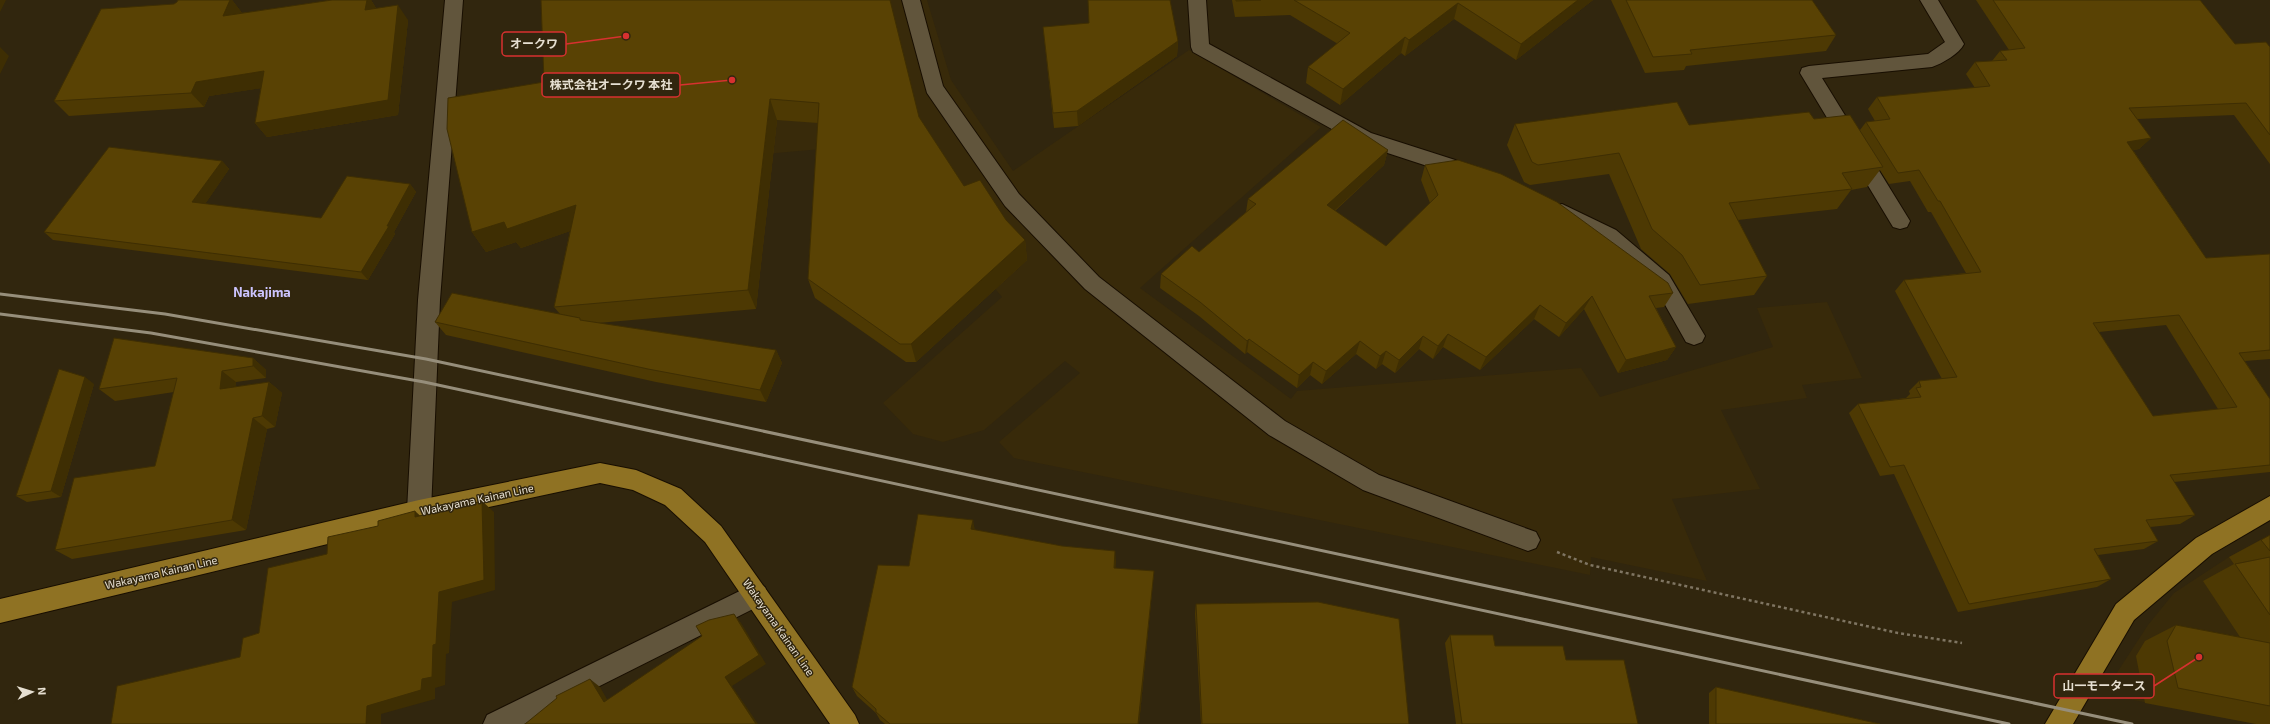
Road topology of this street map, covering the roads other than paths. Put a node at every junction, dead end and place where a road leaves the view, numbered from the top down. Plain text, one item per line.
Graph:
1 (454, 0) edge
2 (911, 0) edge
3 (1197, 0) edge
4 (1929, 0) edge
5 (1488, 178) edge
6 (1546, 204) edge
7 (1900, 221) dead end
8 (1694, 336) dead end
9 (2270, 508) edge
10 (419, 511) junction
11 (1528, 540) road end
12 (756, 595) junction
13 (0, 610) edge
14 (496, 724) edge
15 (846, 724) edge
16 (2058, 724) edge

1 - 10 street
2 - 11 street
3 - 5 street
4 - 7 street
6 - 8 street
9 - 16 main road
10 - 12 main road, Wakayama Kainan Line
10 - 13 main road, Wakayama Kainan Line
12 - 14 street
12 - 15 main road, Wakayama Kainan Line

